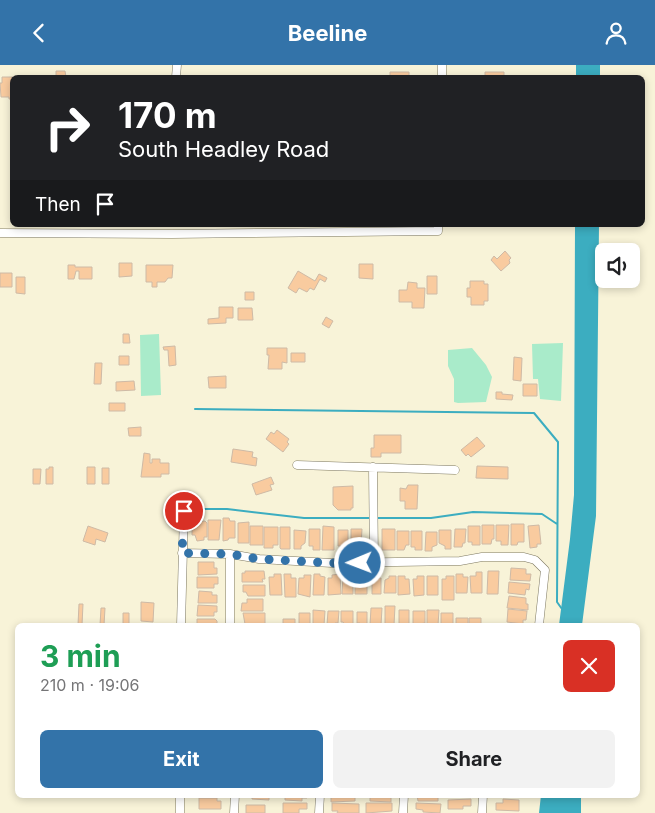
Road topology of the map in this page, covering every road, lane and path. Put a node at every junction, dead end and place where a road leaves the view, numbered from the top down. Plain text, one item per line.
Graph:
1 (173, 227) edge
2 (438, 228) edge
3 (0, 233) edge
4 (172, 234) junction
5 (298, 465) dead end
6 (373, 467) junction
7 (455, 470) dead end
8 (184, 511) dead end
9 (182, 553) junction
10 (230, 554) junction
11 (374, 563) junction
12 (181, 623) edge
13 (230, 623) edge
14 (539, 623) edge
15 (180, 798) edge
16 (235, 798) edge
17 (320, 798) edge
18 (404, 798) edge
19 (483, 798) edge
20 (180, 813) edge
21 (234, 813) edge
22 (319, 813) edge
23 (403, 813) edge
24 (482, 813) edge

1 - 4 street
2 - 4 street
3 - 4 street
5 - 6 street
6 - 7 street
6 - 11 street
8 - 9 street
9 - 10 street
9 - 12 street
10 - 11 street
10 - 13 street
11 - 14 street
15 - 20 street
16 - 21 street
17 - 22 street
18 - 23 street
19 - 24 street

